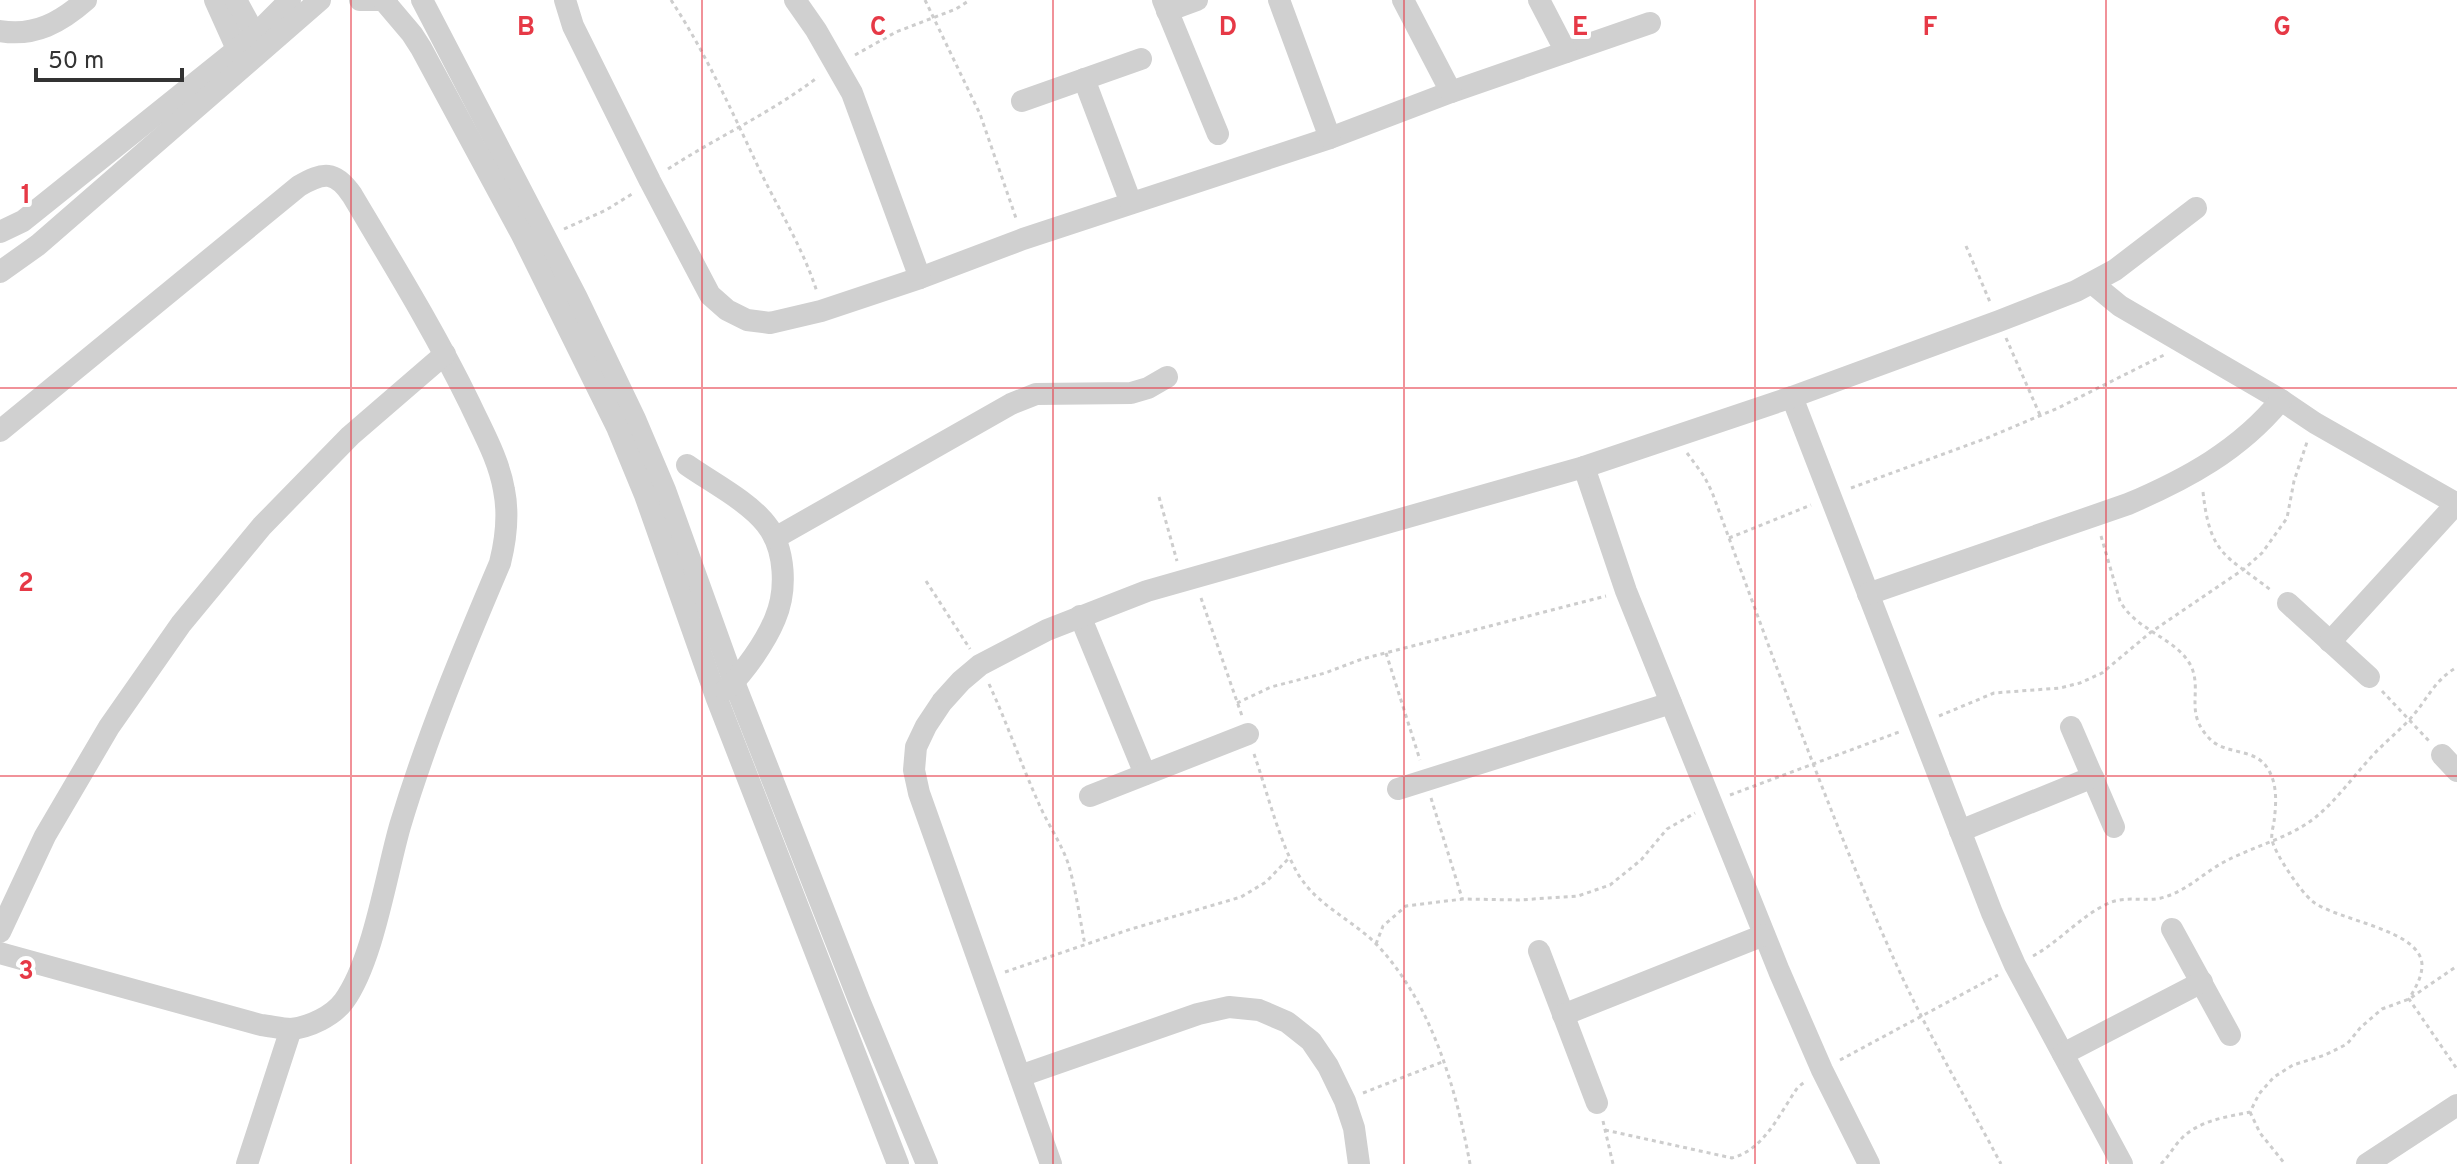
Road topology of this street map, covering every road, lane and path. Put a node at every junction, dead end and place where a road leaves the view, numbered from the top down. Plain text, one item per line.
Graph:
1 (86, 0) edge
2 (215, 0) edge
3 (236, 0) edge
4 (290, 0) edge
5 (320, 0) edge
6 (360, 0) edge
7 (386, 0) edge
8 (422, 0) edge
9 (565, 0) edge
10 (671, 0) edge
11 (795, 0) edge
12 (925, 0) edge
13 (970, 0) edge
14 (1197, 0) edge
15 (1279, 0) edge
16 (1403, 0) edge
17 (1539, 0) edge
18 (1165, 6) edge
19 (935, 17) junction
20 (1650, 23) dead end
21 (0, 31) edge
22 (246, 42) junction
23 (1566, 52) junction
24 (1141, 59) dead end
25 (838, 65) junction
26 (1084, 79) junction
27 (1451, 92) junction
28 (1022, 101) dead end
29 (739, 127) junction
30 (1218, 134) dead end
31 (1330, 138) junction
32 (650, 181) junction
33 (1131, 203) junction
34 (2196, 208) dead end
35 (0, 232) edge
36 (546, 237) junction
37 (1023, 239) junction
38 (0, 272) edge
39 (920, 278) junction
40 (2092, 283) junction
41 (821, 311) junction
42 (2186, 345) junction
43 (445, 354) junction
44 (1167, 377) dead end
45 (1792, 397) junction
46 (2281, 400) junction
47 (2315, 423) junction
48 (0, 431) edge
49 (1674, 438) junction
50 (687, 465) dead end
51 (1584, 467) junction
52 (2201, 469) junction
53 (1831, 496) junction
54 (1159, 497) dead end
55 (2457, 504) edge
56 (2094, 515) junction
57 (775, 538) junction
58 (1729, 538) junction
59 (2244, 569) junction
60 (1188, 578) junction
61 (926, 581) dead end
62 (1626, 591) junction
63 (1868, 594) junction
64 (2288, 603) joint
65 (1080, 616) junction
66 (2151, 632) junction
67 (2330, 642) junction
68 (980, 665) junction
69 (2457, 667) edge
70 (2369, 677) joint
71 (734, 682) junction
72 (717, 699) junction
73 (1237, 703) junction
74 (1671, 703) junction
75 (2409, 720) junction
76 (1920, 725) junction
77 (2071, 727) dead end
78 (1248, 734) junction
79 (2450, 763) edge
80 (1813, 764) junction
81 (1145, 774) junction
82 (2093, 777) junction
83 (1398, 789) dead end
84 (1090, 796) dead end
85 (1712, 802) junction
86 (2114, 827) dead end
87 (1960, 831) junction
88 (2272, 840) junction
89 (1290, 857) junction
90 (2172, 929) dead end
91 (0, 932) edge
92 (1764, 935) junction
93 (1376, 944) junction
94 (1085, 945) junction
95 (1539, 951) dead end
96 (0, 953) edge
97 (2015, 965) junction
98 (2457, 966) edge
99 (986, 978) junction
100 (2202, 982) junction
101 (2409, 999) junction
102 (1563, 1015) junction
103 (1921, 1017) junction
104 (291, 1029) junction
105 (2230, 1035) dead end
106 (2063, 1054) junction
107 (1443, 1061) junction
108 (2457, 1069) edge
109 (1822, 1070) junction
110 (1020, 1076) junction
111 (1345, 1101) junction
112 (1597, 1103) joint
113 (2457, 1105) edge
114 (2250, 1112) junction
115 (1605, 1130) junction
116 (247, 1164) edge
117 (898, 1164) edge
118 (927, 1164) edge
119 (1051, 1164) edge
120 (1359, 1164) edge
121 (1470, 1164) edge
122 (1613, 1164) edge
123 (1869, 1164) edge
124 (2001, 1164) edge
125 (2122, 1164) edge
126 (2161, 1164) edge
127 (2285, 1164) edge
128 (2367, 1164) edge

1 - 21 street
2 - 22 street
3 - 22 street
4 - 22 street
5 - 38 street
6 - 7 street
7 - 72 street
8 - 36 street
9 - 32 street
10 - 29 path
11 - 25 street
12 - 19 path
13 - 19 path
14 - 18 street
15 - 31 street
16 - 27 street
17 - 23 street
18 - 30 street
19 - 25 path
19 - 37 path
20 - 23 street
22 - 35 street
23 - 27 street
24 - 26 street
25 - 29 path
25 - 39 street
26 - 28 street
26 - 33 street
27 - 31 street
29 - 32 path
29 - 41 path
31 - 33 street
32 - 36 path
32 - 41 street
33 - 37 street
34 - 40 street
36 - 71 street
37 - 39 street
39 - 41 street
40 - 42 street
40 - 45 street
42 - 46 street
42 - 53 path
43 - 48 street
43 - 91 street
43 - 104 street
44 - 57 street
45 - 49 street
45 - 53 street
46 - 47 street
46 - 52 street
47 - 55 street
47 - 59 path
49 - 51 street
49 - 58 path
50 - 57 street
51 - 60 street
51 - 62 street
52 - 56 street
52 - 59 path
53 - 58 path
53 - 63 street
54 - 60 path
55 - 67 street
56 - 63 street
56 - 66 path
57 - 71 street
58 - 80 path
59 - 64 path
59 - 66 path
60 - 65 street
60 - 73 path
61 - 68 path
62 - 73 path
62 - 74 street
63 - 76 street
64 - 67 street
65 - 68 street
65 - 81 street
66 - 76 path
66 - 88 path
67 - 70 street
68 - 94 path
68 - 99 street
69 - 75 path
70 - 75 path
71 - 72 street
71 - 118 street
72 - 117 street
73 - 78 path
74 - 83 street
74 - 85 street
75 - 79 path
75 - 88 path
76 - 80 path
76 - 87 street
77 - 82 street
78 - 81 street
78 - 89 path
80 - 85 path
80 - 103 path
81 - 84 street
82 - 86 street
82 - 87 street
85 - 92 street
85 - 93 path
87 - 97 street
88 - 97 path
88 - 101 path
89 - 93 path
89 - 94 path
90 - 100 street
92 - 102 street
92 - 109 street
93 - 107 path
94 - 99 path
95 - 102 street
96 - 104 street
97 - 103 path
97 - 106 street
98 - 101 path
99 - 110 street
100 - 105 street
100 - 106 street
101 - 108 path
101 - 114 path
102 - 112 street
103 - 109 path
103 - 124 path
104 - 116 street
106 - 125 street
107 - 111 path
107 - 121 path
109 - 115 path
109 - 123 street
110 - 111 street
110 - 119 street
111 - 120 street
112 - 115 path
113 - 128 street
114 - 126 path
114 - 127 path
115 - 122 path

